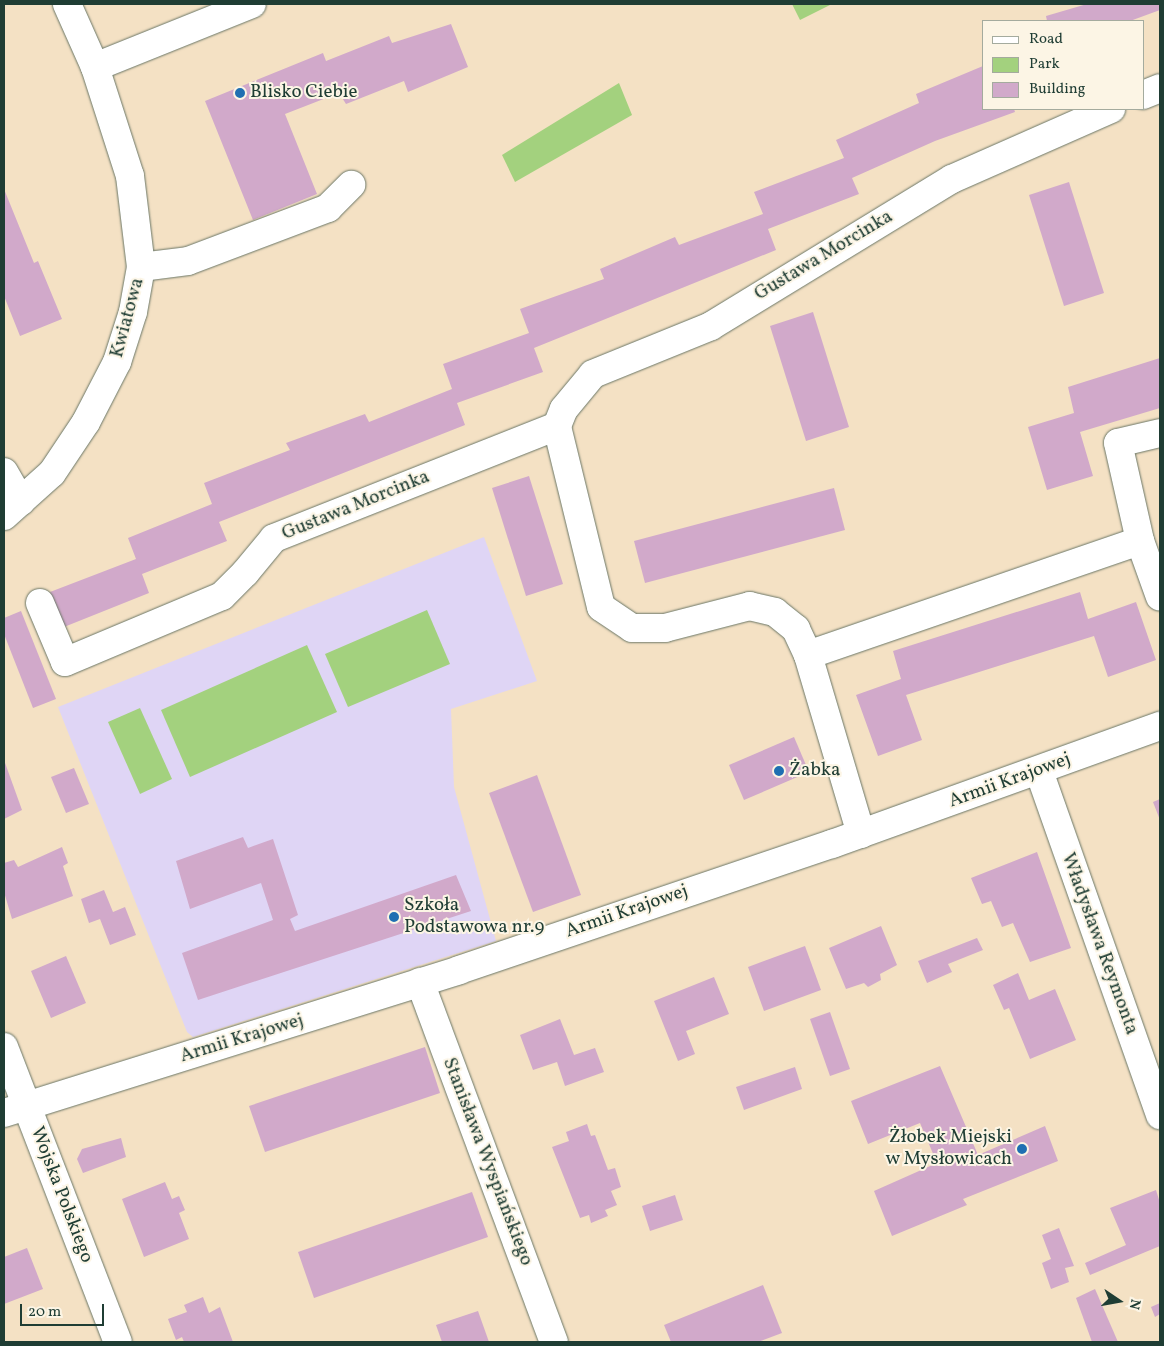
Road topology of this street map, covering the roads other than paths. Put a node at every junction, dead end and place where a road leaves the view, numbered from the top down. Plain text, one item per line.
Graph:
1 (67, 4) edge
2 (252, 4) edge
3 (95, 67) junction
4 (1160, 88) edge
5 (1144, 95) edge
6 (1109, 110) edge
7 (351, 185) dead end
8 (141, 267) junction
9 (557, 426) junction
10 (1160, 432) edge
11 (4, 472) edge
12 (13, 509) edge
13 (1140, 541) junction
14 (1160, 597) edge
15 (40, 603) dead end
16 (808, 655) junction
17 (1160, 726) edge
18 (1039, 771) junction
19 (862, 834) junction
20 (420, 982) junction
21 (4, 1047) edge
22 (1157, 1098) edge
23 (15, 1109) edge
24 (118, 1342) edge
25 (554, 1342) edge

1 - 3 street, Kwiatowa
2 - 3 street
3 - 8 street, Kwiatowa
4 - 5 street
6 - 9 street, Gustawa Morcinka
7 - 8 street
8 - 12 street, Kwiatowa
9 - 15 street, Gustawa Morcinka
9 - 16 street
10 - 13 street
11 - 12 street
13 - 14 street
13 - 16 street
16 - 19 street
17 - 18 street, Armii Krajowej
18 - 19 street, Armii Krajowej
18 - 22 street, Władysława Reymonta
19 - 20 street, Armii Krajowej
20 - 23 street, Armii Krajowej
20 - 25 street, Stanisława Wyspiańskiego
21 - 23 street, Wojska Polskiego
23 - 24 street, Wojska Polskiego

